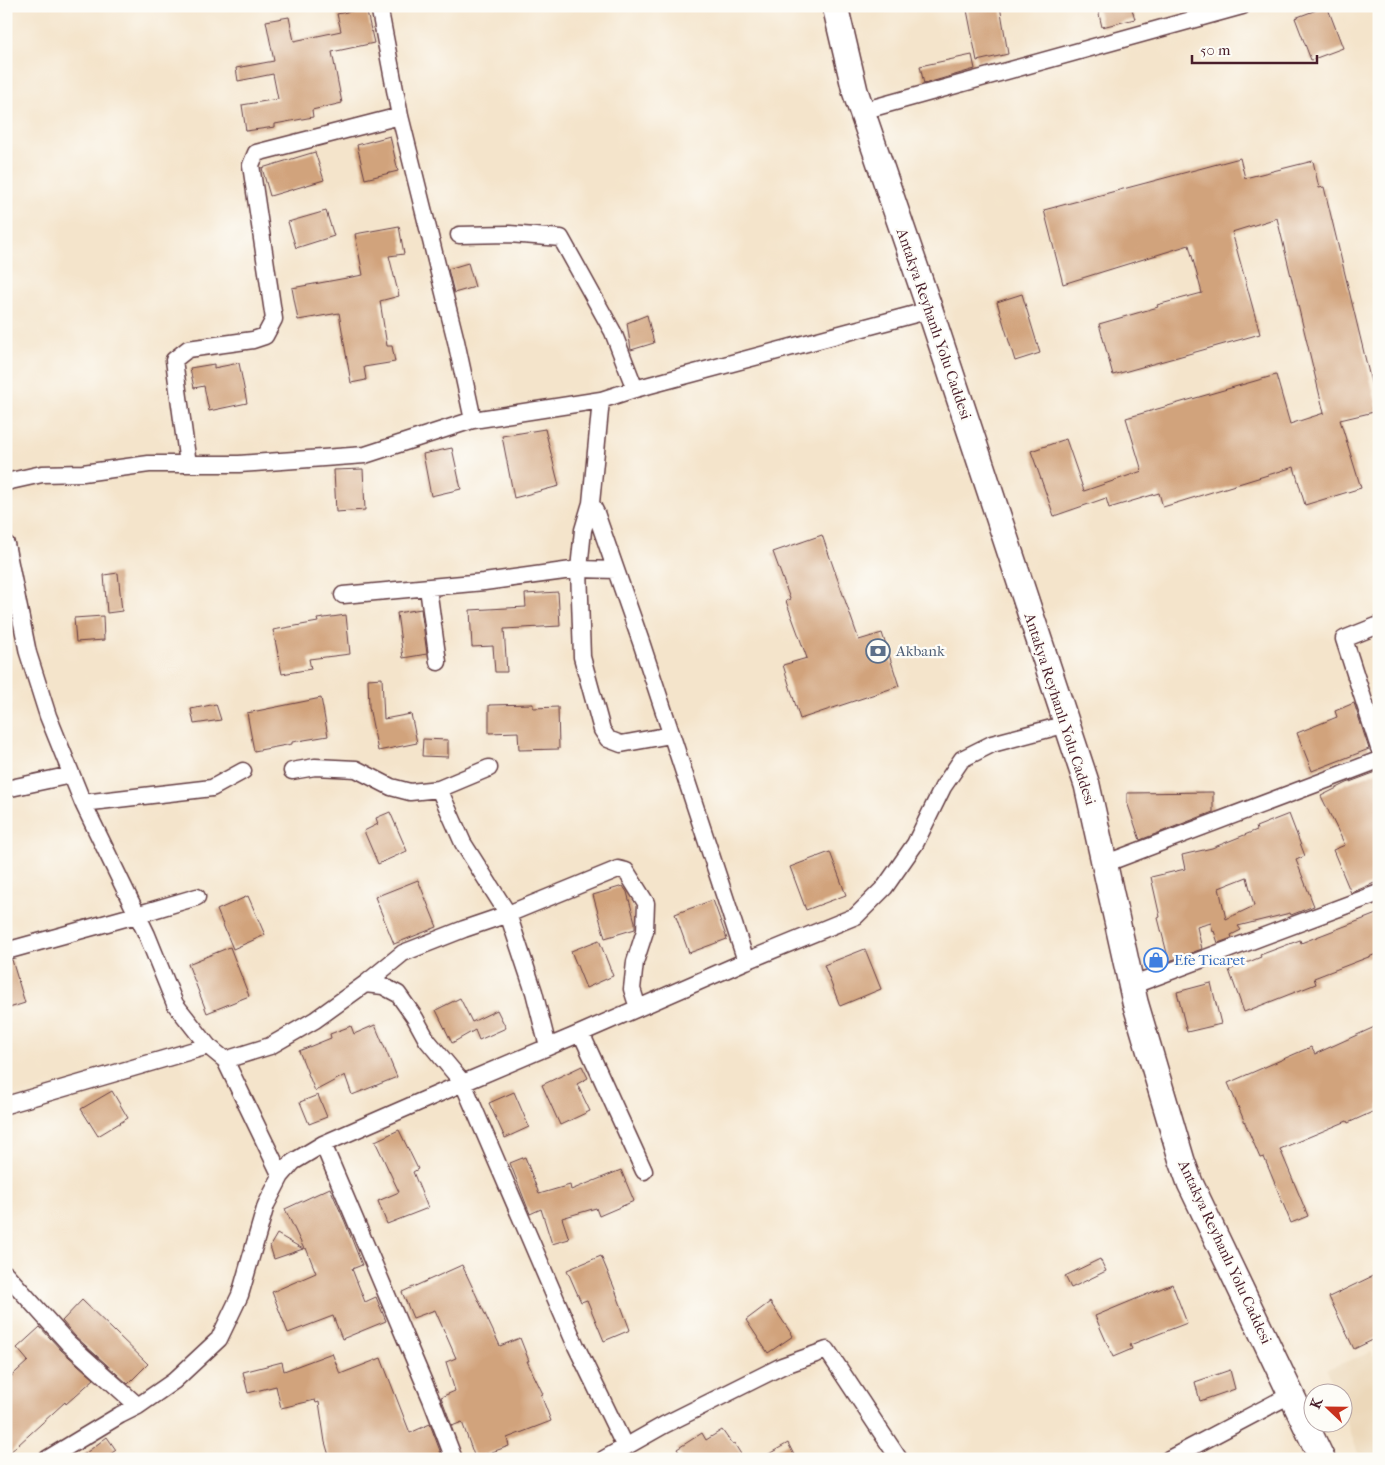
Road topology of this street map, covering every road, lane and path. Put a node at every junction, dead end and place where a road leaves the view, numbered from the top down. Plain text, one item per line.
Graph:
1 (379, 6) edge
2 (835, 6) edge
3 (1235, 7) edge
4 (862, 111) junction
5 (400, 116) junction
6 (459, 235) dead end
7 (930, 310) junction
8 (635, 389) junction
9 (601, 400) junction
10 (473, 420) junction
11 (188, 464) junction
12 (6, 482) edge
13 (590, 503) junction
14 (6, 544) edge
15 (579, 569) junction
16 (616, 570) junction
17 (428, 588) junction
18 (343, 595) dead end
19 (1379, 625) edge
20 (438, 662) dead end
21 (1067, 724) junction
22 (671, 735) junction
23 (1379, 748) edge
24 (1379, 760) edge
25 (488, 768) dead end
26 (243, 771) dead end
27 (292, 771) dead end
28 (72, 775) junction
29 (6, 789) edge
30 (439, 789) junction
31 (83, 803) junction
32 (1104, 864) junction
33 (1379, 893) edge
34 (196, 897) dead end
35 (508, 914) junction
36 (136, 915) junction
37 (6, 950) edge
38 (746, 961) junction
39 (365, 984) junction
40 (1131, 986) junction
41 (638, 1008) junction
42 (581, 1033) junction
43 (208, 1046) junction
44 (548, 1046) junction
45 (225, 1060) junction
46 (463, 1083) junction
47 (6, 1105) edge
48 (323, 1144) junction
49 (644, 1171) dead end
50 (281, 1176) junction
51 (6, 1274) edge
52 (1292, 1394) junction
53 (138, 1406) junction
54 (625, 1447) junction
55 (1192, 1452) edge
56 (894, 1457) edge
57 (47, 1459) edge
58 (454, 1459) edge
59 (604, 1459) edge
60 (1169, 1459) edge
61 (1322, 1459) edge

1 - 5 street
2 - 4 main road, Antakya Reyhanlı Yolu Caddesi
3 - 4 street
4 - 7 main road, Antakya Reyhanlı Yolu Caddesi
5 - 10 street
5 - 11 street
6 - 8 street
7 - 8 street
7 - 21 main road, Antakya Reyhanlı Yolu Caddesi
8 - 9 street
9 - 10 street
9 - 13 street
10 - 11 street
11 - 12 street
13 - 15 street
13 - 16 street
14 - 28 street
15 - 16 street
15 - 17 street
15 - 22 street
16 - 22 street
17 - 18 street
17 - 20 street
19 - 23 street
21 - 32 main road, Antakya Reyhanlı Yolu Caddesi
21 - 38 street
22 - 38 street
24 - 32 street
25 - 30 street
26 - 31 street
27 - 30 street
28 - 29 street
28 - 31 street
30 - 35 street
31 - 36 street
32 - 40 main road, Antakya Reyhanlı Yolu Caddesi
33 - 40 street
34 - 36 street
35 - 39 street
35 - 41 street
35 - 44 street
36 - 37 street
36 - 43 street
38 - 41 street
39 - 45 street
39 - 46 street
40 - 52 main road, Antakya Reyhanlı Yolu Caddesi
41 - 42 street
42 - 44 street
42 - 49 street
43 - 45 street
43 - 47 street
44 - 46 street
45 - 50 street
46 - 48 street
46 - 54 street
48 - 50 street
48 - 58 street
50 - 53 street
51 - 53 street
52 - 55 street
52 - 61 main road, Antakya Reyhanlı Yolu Caddesi
53 - 57 street
54 - 56 street
54 - 59 street
55 - 60 street

